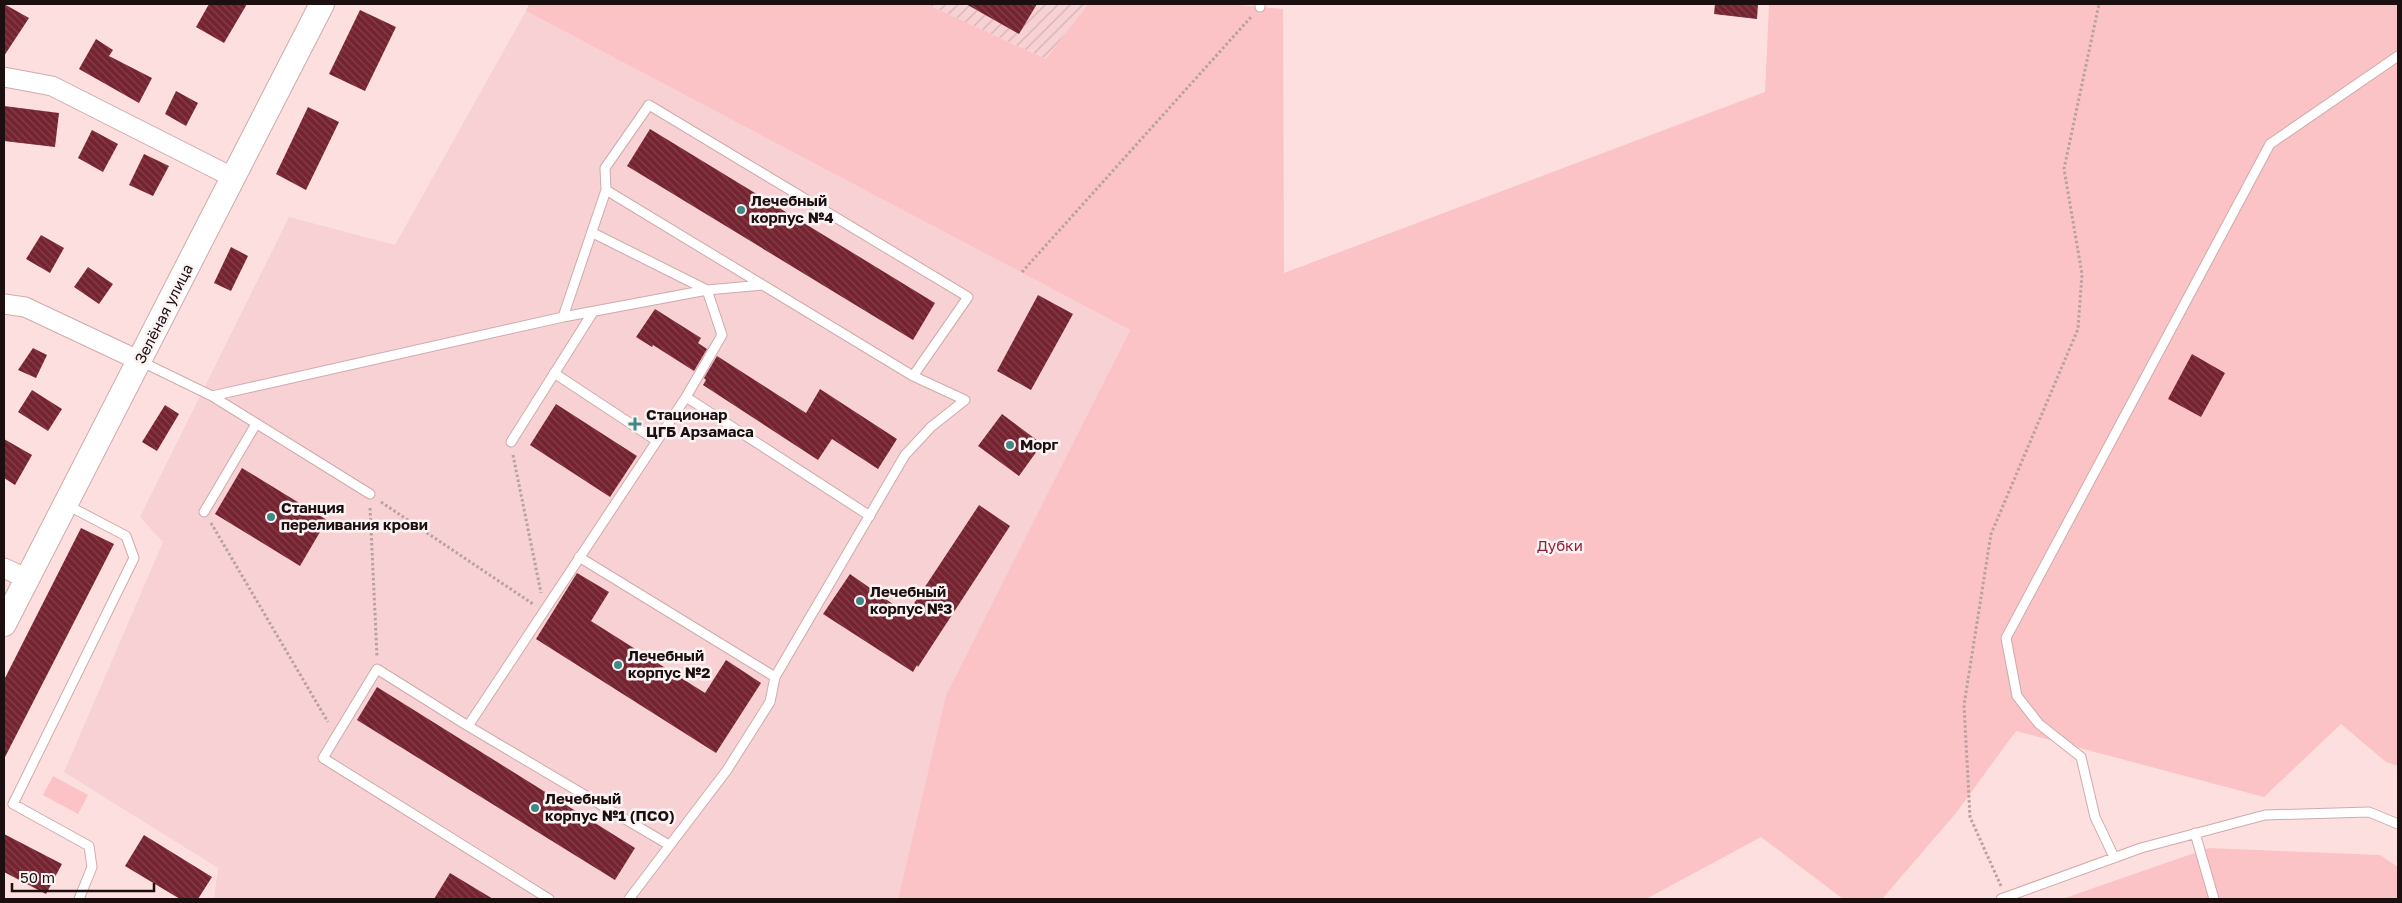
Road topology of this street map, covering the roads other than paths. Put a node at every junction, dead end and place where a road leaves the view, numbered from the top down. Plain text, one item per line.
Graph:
1 (322, 4) edge
2 (2398, 56) edge
3 (4, 77) edge
4 (234, 178) junction
5 (606, 190) junction
6 (593, 233) junction
7 (763, 285) junction
8 (707, 290) junction
9 (4, 304) edge
10 (593, 312) junction
11 (563, 317) junction
12 (140, 361) junction
13 (554, 373) junction
14 (913, 376) junction
15 (212, 396) junction
16 (686, 397) junction
17 (256, 424) junction
18 (657, 441) junction
19 (511, 442) road end
20 (370, 494) road end
21 (66, 505) junction
22 (204, 512) road end
23 (870, 516) junction
24 (580, 558) junction
25 (4, 568) edge
26 (28, 579) junction
27 (4, 624) edge
28 (776, 678) junction
29 (468, 726) junction
30 (2398, 824) edge
31 (2195, 832) junction
32 (669, 846) junction
33 (2114, 857) junction
34 (2003, 898) edge
35 (79, 899) edge
36 (549, 899) edge
37 (629, 899) edge
38 (2214, 899) edge

1 - 4 street, Зелёная улица
2 - 33 lane
3 - 4 street
4 - 12 street, Зелёная улица
5 - 6 lane
5 - 7 lane
5 - 14 lane
6 - 8 lane
6 - 11 lane
7 - 8 lane
7 - 14 lane
8 - 10 lane
8 - 16 lane
9 - 12 street
10 - 11 lane
10 - 13 lane
11 - 15 lane
12 - 15 lane
12 - 21 street, Зелёная улица
13 - 18 lane
13 - 19 lane
14 - 23 lane
15 - 17 lane
16 - 18 lane
16 - 23 lane
17 - 20 lane
17 - 22 lane
18 - 24 lane
21 - 26 street, Зелёная улица
21 - 35 lane
23 - 28 lane
24 - 28 lane
24 - 29 lane
25 - 26 street
26 - 27 street, Зелёная улица
28 - 32 lane
29 - 32 lane
29 - 36 lane
30 - 31 lane
31 - 33 lane
31 - 38 lane
32 - 37 lane
33 - 34 lane

